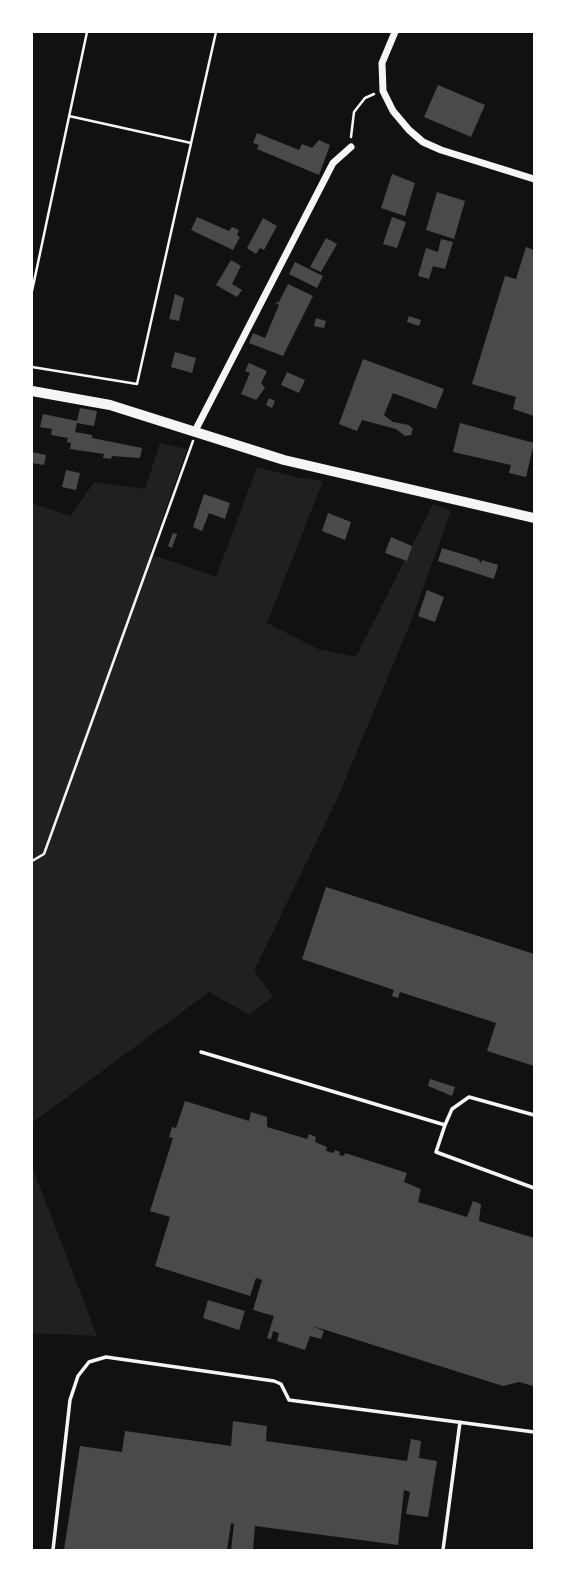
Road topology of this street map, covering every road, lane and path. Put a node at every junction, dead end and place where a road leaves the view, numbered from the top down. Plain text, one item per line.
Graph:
1 (87, 32) edge
2 (216, 32) edge
3 (395, 32) edge
4 (383, 92) junction
5 (69, 116) junction
6 (191, 143) junction
7 (352, 147) joint
8 (534, 179) edge
9 (32, 291) edge
10 (32, 367) edge
11 (32, 391) edge
12 (195, 431) junction
13 (534, 518) edge
14 (32, 861) edge
15 (201, 1052) dead end
16 (534, 1115) edge
17 (445, 1125) junction
18 (534, 1188) edge
19 (460, 1422) junction
20 (534, 1432) edge
21 (53, 1550) edge
22 (443, 1550) edge

1 - 5 path
2 - 6 path
3 - 4 street
4 - 7 path
4 - 8 street
5 - 6 path
5 - 9 path
6 - 10 path
7 - 12 street
11 - 12 main road
12 - 13 main road
12 - 14 path
15 - 17 lane
16 - 17 lane
17 - 18 lane
19 - 20 lane
19 - 21 lane
19 - 22 lane

